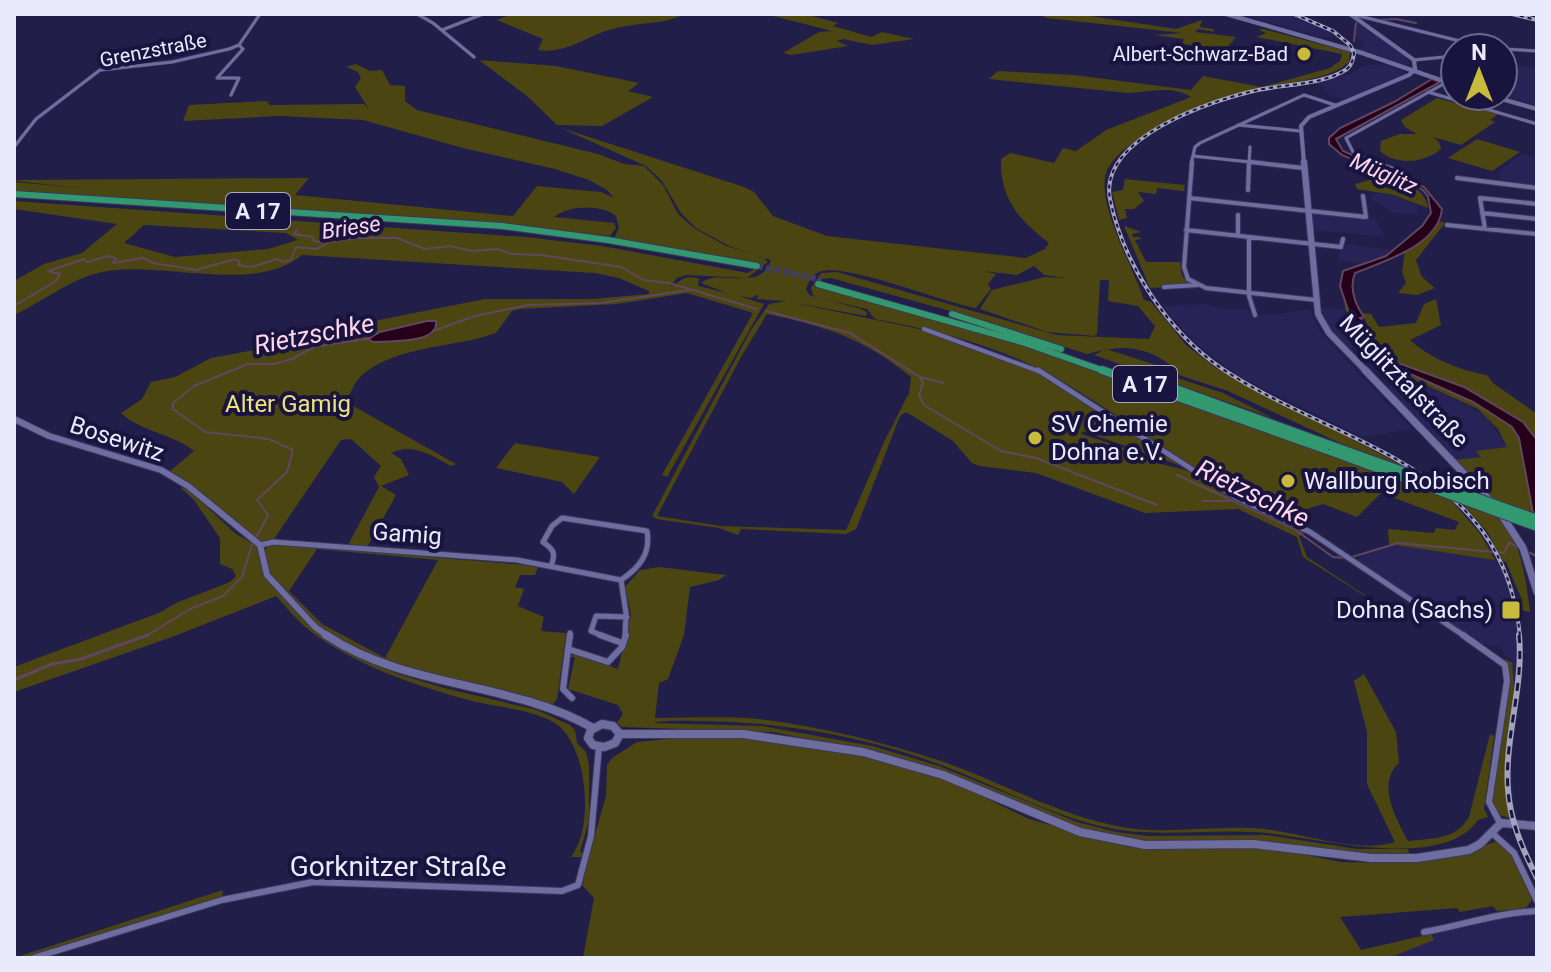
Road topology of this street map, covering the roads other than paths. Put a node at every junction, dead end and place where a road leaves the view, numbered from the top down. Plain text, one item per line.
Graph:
1 (260, 14) edge
2 (417, 14) edge
3 (483, 14) edge
4 (1228, 14) edge
5 (1351, 14) edge
6 (1377, 14) edge
7 (1370, 17) junction
8 (442, 30) junction
9 (1439, 35) edge
10 (239, 45) junction
11 (474, 57) dead end
12 (1439, 58) edge
13 (1414, 60) junction
14 (1415, 70) junction
15 (1439, 78) edge
16 (1439, 84) edge
17 (1427, 91) junction
18 (231, 95) dead end
19 (1339, 104) junction
20 (1249, 120) junction
21 (1537, 124) edge
22 (1237, 125) junction
23 (1250, 126) junction
24 (1300, 131) junction
25 (14, 147) edge
26 (1250, 147) dead end
27 (1192, 156) junction
28 (1249, 162) junction
29 (1303, 168) junction
30 (1402, 172) dead end
31 (1457, 178) dead end
32 (1537, 188) edge
33 (1248, 190) dead end
34 (14, 196) edge
35 (1363, 196) dead end
36 (1189, 198) junction
37 (1537, 204) edge
38 (1309, 211) junction
39 (1482, 213) junction
40 (1238, 215) dead end
41 (1537, 219) edge
42 (1447, 225) dead end
43 (1485, 229) junction
44 (1186, 230) junction
45 (1537, 234) edge
46 (1238, 236) junction
47 (1249, 237) junction
48 (1343, 239) dead end
49 (1312, 244) junction
50 (756, 268) tunnel mouth
51 (820, 282) tunnel mouth
52 (1199, 285) junction
53 (1164, 287) dead end
54 (1249, 293) junction
55 (1316, 300) junction
56 (1255, 315) dead end
57 (924, 329) dead end
58 (14, 419) edge
59 (1332, 448) junction
60 (1537, 519) edge
61 (1537, 527) edge
62 (260, 545) junction
63 (551, 566) junction
64 (621, 580) junction
65 (1537, 592) edge
66 (627, 617) junction
67 (570, 633) dead end
68 (622, 643) junction
69 (568, 649) junction
70 (572, 698) dead end
71 (593, 728) junction
72 (620, 734) junction
73 (599, 747) junction
74 (1501, 823) junction
75 (1537, 826) edge
76 (1491, 832) junction
77 (1537, 901) edge
78 (1537, 911) edge
79 (1424, 932) dead end
80 (33, 958) edge

1 - 10 street, Grenzstraße
2 - 8 street
3 - 8 street
4 - 14 main road
5 - 7 street
5 - 13 street
6 - 7 street
7 - 9 street
8 - 11 street
10 - 18 street
10 - 25 street, Grenzstraße
12 - 13 street
13 - 14 street
14 - 15 main road
14 - 19 main road
16 - 17 street
17 - 21 street
17 - 30 street
19 - 20 street
19 - 24 main road
20 - 22 street
20 - 23 street
22 - 23 street
22 - 27 street
23 - 24 street
24 - 29 main road, Müglitztalstraße
26 - 28 street
27 - 28 street
27 - 36 street
28 - 29 street
28 - 33 street
29 - 38 main road, Müglitztalstraße
31 - 32 street
34 - 50 highway, A 17
35 - 38 street
36 - 38 street
36 - 44 street
37 - 39 street
38 - 49 main road, Müglitztalstraße
39 - 41 street
39 - 43 street
40 - 46 street
42 - 43 street
43 - 45 street
44 - 46 street
44 - 52 street
46 - 47 street
47 - 49 street
47 - 54 street
48 - 49 street
49 - 55 main road, Müglitztalstraße
51 - 59 highway, A 17
52 - 53 street
52 - 54 street
54 - 55 street
54 - 56 street
55 - 65 main road, Müglitztalstraße
57 - 74 street
58 - 62 street, Bosewitz
59 - 60 highway, A 17, bridge
59 - 61 highway, A 17, bridge
62 - 63 street, Gamig
62 - 71 street
63 - 64 street, Gamig
63 - 64 street
64 - 66 street
66 - 68 street
66 - 68 street
67 - 69 street
68 - 69 street
69 - 70 street
71 - 72 street
71 - 73 street
72 - 73 street
72 - 76 street
73 - 80 street, Gorknitzer Straße
74 - 75 street
74 - 76 street
76 - 77 street
78 - 79 street

